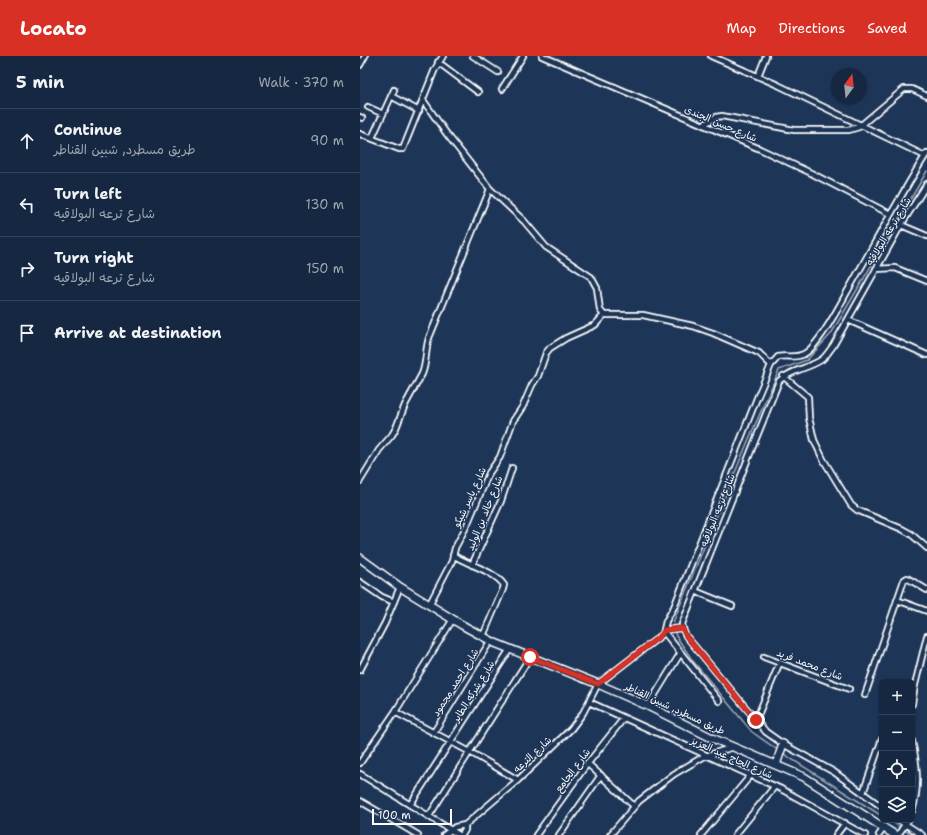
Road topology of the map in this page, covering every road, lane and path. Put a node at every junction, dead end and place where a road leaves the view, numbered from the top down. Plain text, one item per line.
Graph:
1 (365, 56) edge
2 (443, 56) edge
3 (473, 56) edge
4 (523, 56) edge
5 (542, 56) edge
6 (711, 56) edge
7 (766, 56) edge
8 (438, 62) junction
9 (360, 65) edge
10 (498, 72) dead end
11 (758, 76) junction
12 (502, 89) dead end
13 (394, 90) dead end
14 (478, 92) dead end
15 (391, 96) junction
16 (927, 96) edge
17 (423, 100) junction
18 (368, 107) dead end
19 (419, 111) junction
20 (383, 114) junction
21 (703, 125) junction
22 (862, 125) junction
23 (360, 134) edge
24 (372, 138) junction
25 (926, 155) edge
26 (927, 184) edge
27 (490, 189) junction
28 (890, 214) junction
29 (901, 225) junction
30 (927, 236) edge
31 (876, 270) junction
32 (927, 281) edge
33 (604, 315) junction
34 (848, 320) junction
35 (927, 355) edge
36 (771, 365) junction
37 (783, 376) junction
38 (512, 468) dead end
39 (360, 481) edge
40 (927, 548) edge
41 (453, 555) junction
42 (360, 558) edge
43 (472, 565) junction
44 (360, 582) edge
45 (400, 589) junction
46 (927, 590) edge
47 (694, 591) junction
48 (395, 600) junction
49 (897, 600) junction
50 (429, 605) junction
51 (732, 606) dead end
52 (927, 611) edge
53 (453, 620) junction
54 (681, 628) junction
55 (666, 631) junction
56 (483, 636) junction
57 (927, 636) edge
58 (491, 640) junction
59 (510, 649) junction
60 (680, 654) junction
61 (530, 657) junction
62 (764, 657) dead end
63 (780, 662) junction
64 (360, 670) edge
65 (915, 685) edge
66 (597, 686) junction
67 (849, 689) dead end
68 (865, 695) dead end
69 (590, 700) junction
70 (719, 701) dead end
71 (648, 706) junction
72 (395, 712) junction
73 (624, 718) junction
74 (756, 720) junction
75 (434, 732) junction
76 (451, 742) junction
77 (782, 745) junction
78 (734, 747) junction
79 (879, 748) edge
80 (914, 751) edge
81 (470, 752) junction
82 (708, 755) junction
83 (588, 763) junction
84 (360, 764) edge
85 (776, 765) junction
86 (360, 774) edge
87 (751, 775) junction
88 (601, 776) junction
89 (518, 780) junction
90 (775, 786) junction
91 (863, 793) junction
92 (915, 795) edge
93 (360, 802) edge
94 (410, 805) junction
95 (879, 805) edge
96 (634, 806) junction
97 (429, 816) junction
98 (845, 823) junction
99 (906, 823) edge
100 (908, 823) edge
101 (465, 825) junction
102 (884, 828) junction
103 (451, 830) junction
104 (418, 835) edge
105 (444, 835) edge
106 (459, 835) edge
107 (462, 835) edge
108 (536, 835) edge
109 (559, 835) edge
110 (610, 835) edge
111 (701, 835) edge
112 (735, 835) edge
113 (836, 835) edge
114 (865, 835) edge
115 (879, 835) edge
116 (896, 835) edge
117 (922, 835) edge

1 - 9 street
2 - 8 street
3 - 10 street
4 - 12 street
5 - 21 street, شارع حسن الجندى
6 - 11 street
7 - 11 street
8 - 14 street
8 - 17 street
11 - 22 street
13 - 15 street
15 - 19 street
15 - 20 street
16 - 22 street
17 - 19 street
17 - 27 street
18 - 20 street
19 - 24 street
20 - 24 street
21 - 22 street
21 - 28 street, شارع حسن الجندى
22 - 25 street
23 - 24 street
25 - 28 street, شارع ترعه البولاقيه
26 - 29 street, شارع ترعه البولاقيه
27 - 33 street
27 - 39 street
28 - 36 street, شارع ترعه البولاقيه
29 - 30 street
29 - 31 street, شارع ترعه البولاقيه
31 - 32 street
31 - 34 street, شارع ترعه البولاقيه
33 - 36 street
33 - 41 street, شارع ياسر شيكو
34 - 35 street
34 - 37 street, شارع ترعه البولاقيه
36 - 55 street, شارع ترعه البولاقيه
37 - 40 street
37 - 47 street, شارع ترعه البولاقيه
38 - 43 street, شارع خالد بن الوليد
41 - 43 street
41 - 50 street, شارع ياسر شيكو
42 - 45 main road, طريق مسطرد, شبين القناطر
43 - 56 street
44 - 48 street
45 - 48 street
45 - 50 main road, طريق مسطرد, شبين القناطر
46 - 49 street
47 - 51 street
47 - 54 street, شارع ترعه البولاقيه
48 - 64 street
49 - 52 street
49 - 68 street
50 - 53 main road, طريق مسطرد, شبين القناطر
53 - 56 main road, طريق مسطرد, شبين القناطر
53 - 72 street
54 - 55 street
54 - 74 street
55 - 60 street
55 - 66 street
56 - 58 main road, طريق مسطرد, شبين القناطر
57 - 65 street
58 - 59 main road, طريق مسطرد, شبين القناطر
58 - 75 street, شارع احمد محمود
59 - 61 main road, طريق مسطرد, شبين القناطر
59 - 76 street, شارع شركه الطاير
60 - 70 street
60 - 71 street
61 - 66 main road, طريق مسطرد, شبين القناطر
61 - 81 street
62 - 63 street, شارع محمد فريد
63 - 67 street, شارع محمد فريد
63 - 74 street
66 - 69 street, شارع الترعه
66 - 71 main road, طريق مسطرد, شبين القناطر
69 - 73 street, شارع الحاج عبد العزيز
69 - 89 street, شارع الترعه
71 - 78 main road, طريق مسطرد, شبين القناطر
72 - 75 street
72 - 84 street
73 - 82 street, شارع الحاج عبد العزيز
73 - 83 street, شارع الجامع
74 - 77 street
75 - 76 street
76 - 81 street
76 - 94 street, شارع شركه الطاير
77 - 85 main road
77 - 91 street
78 - 82 street
78 - 85 main road, طريق مسطرد, شبين القناطر
79 - 91 street
80 - 92 street
81 - 89 street
81 - 97 street
82 - 87 street, شارع الحاج عبد العزيز
82 - 96 street
83 - 88 street
83 - 108 street, شارع الجامع
85 - 102 main road, طريق مسطرد, شبين القناطر
86 - 94 street
87 - 90 street, شارع الحاج عبد العزيز
87 - 111 street
88 - 96 street
88 - 109 street
89 - 101 street, شارع الترعه
90 - 98 street, شارع الحاج عبد العزيز
90 - 112 street
91 - 95 street
93 - 104 street
94 - 97 street
96 - 110 street
97 - 103 street
98 - 113 street
98 - 114 street, شارع الحاج عبد العزيز
99 - 116 street
100 - 117 street
101 - 103 street, شارع الترعه
101 - 107 street
102 - 115 street
102 - 116 main road, طريق مسطرد, شبين القناطر
103 - 105 street, شارع الترعه
103 - 106 street

